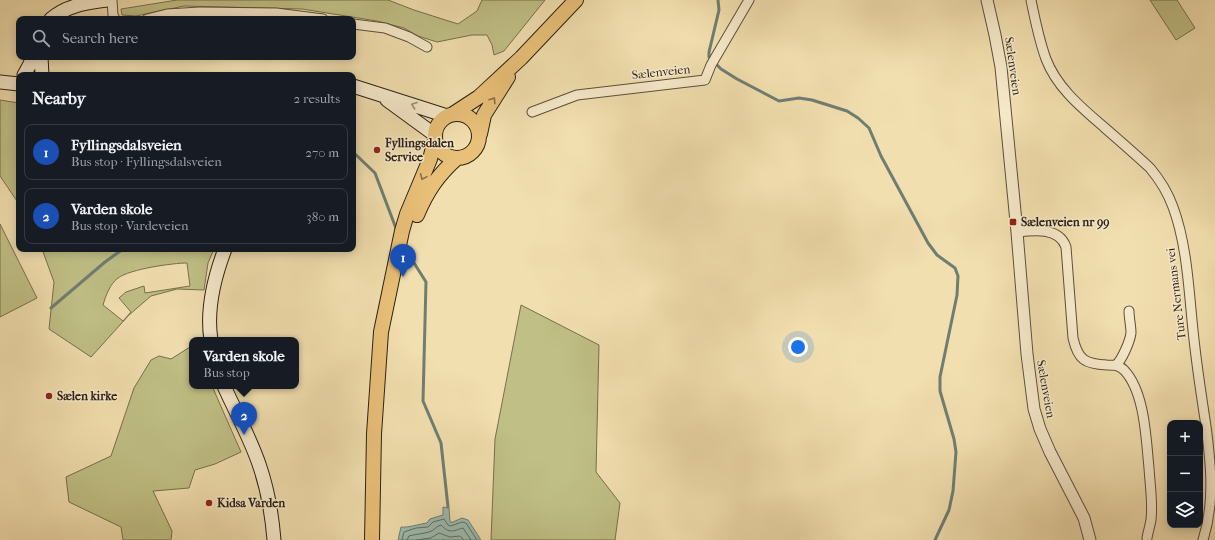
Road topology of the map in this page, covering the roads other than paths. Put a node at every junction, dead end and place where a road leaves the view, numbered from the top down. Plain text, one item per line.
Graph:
1 (107, 0) edge
2 (112, 0) edge
3 (576, 0) edge
4 (749, 0) edge
5 (987, 0) edge
6 (1031, 0) edge
7 (56, 16) edge
8 (114, 16) edge
9 (159, 16) edge
10 (300, 16) edge
11 (356, 24) edge
12 (427, 47) dead end
13 (521, 58) junction
14 (32, 60) edge
15 (41, 60) edge
16 (26, 72) edge
17 (42, 72) edge
18 (0, 82) edge
19 (16, 82) edge
20 (356, 87) edge
21 (381, 96) junction
22 (532, 112) dead end
23 (450, 115) junction
24 (480, 136) junction
25 (435, 138) junction
26 (457, 158) junction
27 (1017, 232) junction
28 (224, 252) edge
29 (395, 261) junction
30 (1129, 310) dead end
31 (211, 337) edge
32 (1116, 365) junction
33 (225, 389) edge
34 (1147, 538) dead end
35 (274, 540) edge
36 (372, 540) edge
37 (1090, 540) edge
38 (1203, 540) edge

1 - 7 main road
2 - 8 street
3 - 13 main road
4 - 22 street, Sælenveien
5 - 27 street, Sælenveien
6 - 38 street, Ture Nermans vei
9 - 10 street
11 - 12 street
13 - 23 main road
24 -> 13 main road
14 - 16 main road
15 - 17 main road
18 - 19 main road
20 - 21 main road
23 -> 21 main road
21 - 25 main road
23 - 24 main road
23 - 25 main road
24 - 26 main road
25 - 26 main road
25 -> 29 main road
26 - 29 main road
27 - 32 street
27 - 37 street, Sælenveien
28 - 31 main road
29 - 36 main road
30 - 32 street
32 - 34 street
33 - 35 main road

